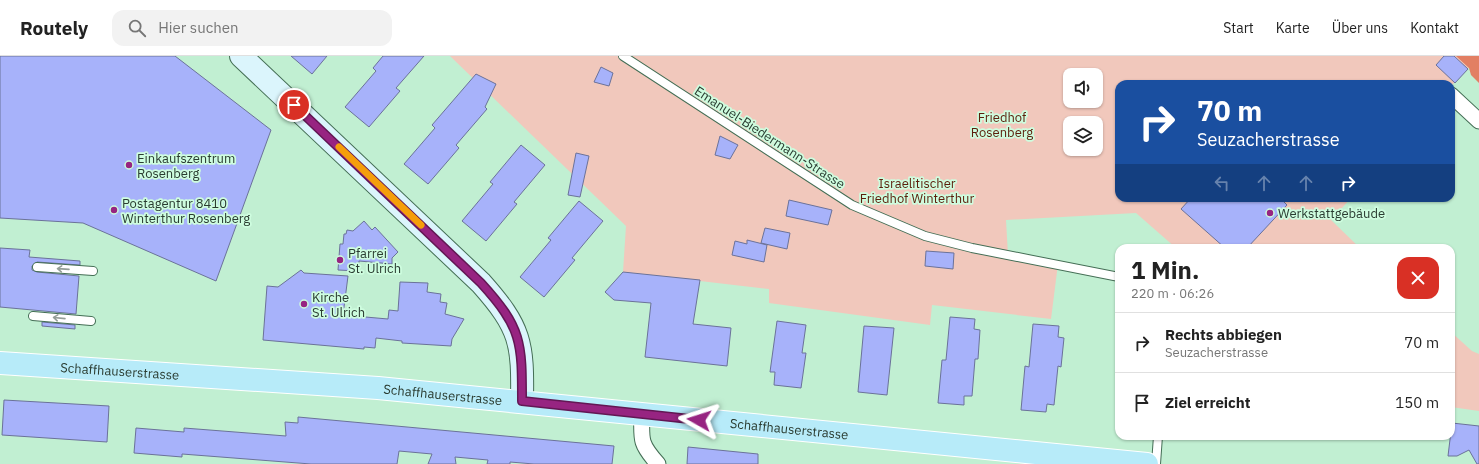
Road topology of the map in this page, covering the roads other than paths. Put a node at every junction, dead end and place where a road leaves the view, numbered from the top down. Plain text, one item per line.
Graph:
1 (241, 56) edge
2 (623, 56) edge
3 (1455, 100) edge
4 (1479, 121) edge
5 (37, 267) dead end
6 (93, 271) dead end
7 (1115, 276) edge
8 (33, 316) dead end
9 (91, 322) dead end
10 (0, 363) edge
11 (522, 401) junction
12 (642, 414) junction
13 (1158, 440) edge
14 (658, 464) edge
15 (1147, 464) edge
16 (1156, 464) edge

1 - 11 main road
2 - 7 lane, Emanuel-Biedermann-Strasse
3 - 4 street
6 -> 5 lane
9 -> 8 lane
10 - 11 main road, Schaffhauserstrasse
11 - 12 main road, Schaffhauserstrasse
12 - 14 street
12 - 15 main road, Schaffhauserstrasse
13 - 16 lane

